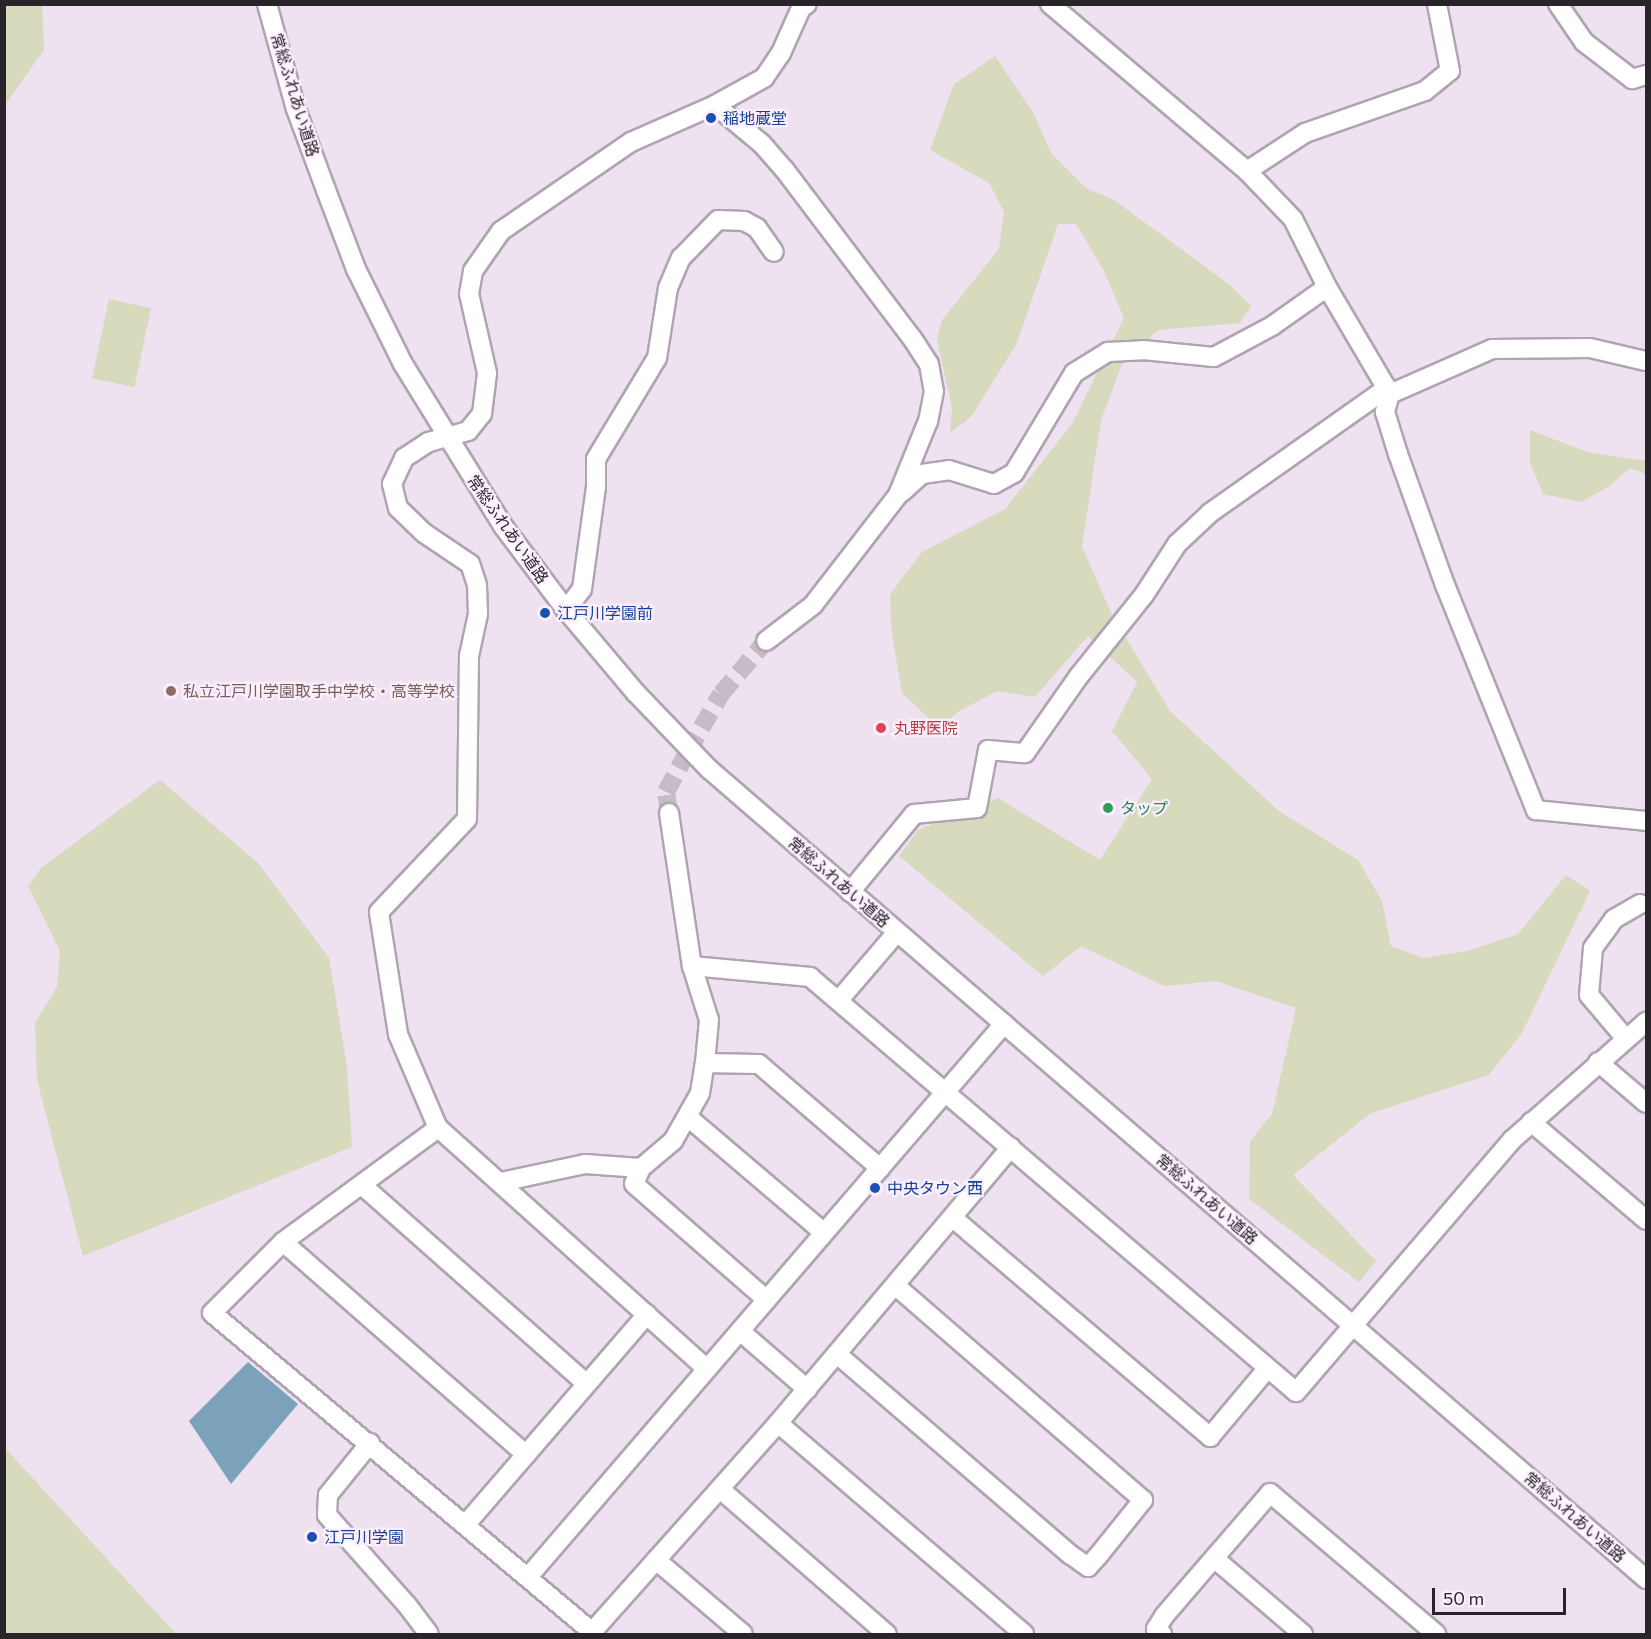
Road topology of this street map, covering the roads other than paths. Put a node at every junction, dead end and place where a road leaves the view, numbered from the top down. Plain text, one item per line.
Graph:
1 (267, 4) edge
2 (1050, 4) edge
3 (1437, 4) edge
4 (1558, 4) edge
5 (802, 6) edge
6 (1647, 75) edge
7 (715, 105) junction
8 (1247, 171) junction
9 (774, 252) dead end
10 (1327, 287) junction
11 (1647, 361) edge
12 (1388, 391) junction
13 (448, 439) junction
14 (898, 495) junction
15 (566, 610) junction
16 (766, 641) tunnel mouth
17 (669, 813) tunnel mouth
18 (1647, 821) edge
19 (850, 892) junction
20 (1640, 904) dead end
21 (897, 932) junction
22 (692, 966) junction
23 (839, 1000) junction
24 (1647, 1022) edge
25 (1004, 1024) junction
26 (1626, 1039) junction
27 (705, 1062) junction
28 (1598, 1062) junction
29 (944, 1094) junction
30 (1647, 1103) edge
31 (689, 1118) junction
32 (1531, 1122) junction
33 (438, 1128) junction
34 (1011, 1148) junction
35 (641, 1168) junction
36 (880, 1168) junction
37 (501, 1182) junction
38 (363, 1186) junction
39 (953, 1218) junction
40 (1647, 1220) edge
41 (824, 1233) junction
42 (283, 1242) junction
43 (895, 1285) junction
44 (767, 1300) junction
45 (647, 1314) junction
46 (1353, 1326) junction
47 (740, 1331) junction
48 (837, 1354) junction
49 (1268, 1368) junction
50 (707, 1369) junction
51 (586, 1383) junction
52 (807, 1389) junction
53 (778, 1423) junction
54 (370, 1443) junction
55 (526, 1455) junction
56 (720, 1489) junction
57 (466, 1524) junction
58 (1214, 1558) junction
59 (656, 1560) junction
60 (528, 1577) junction
61 (1647, 1579) edge
62 (590, 1632) edge
63 (429, 1635) edge
64 (743, 1635) edge
65 (887, 1635) edge
66 (1024, 1635) edge
67 (1162, 1635) edge
68 (1303, 1635) edge
69 (1436, 1635) edge

1 - 13 street, 常総ふれあい道路
2 - 8 street
3 - 8 street
4 - 6 street
5 - 7 street
7 - 13 street
7 - 14 street
8 - 10 street
9 - 15 street
10 - 12 street
10 - 14 street
11 - 12 street
12 - 18 street
12 - 19 street
13 - 15 street, 常総ふれあい道路
13 - 33 street
14 - 16 street
15 - 19 street, 常総ふれあい道路
17 - 22 street
19 - 21 street, 常総ふれあい道路
20 - 26 street
21 - 23 street
21 - 25 street, 常総ふれあい道路
22 - 23 street
22 - 27 street
23 - 29 street
24 - 26 street
25 - 29 street
25 - 46 street, 常総ふれあい道路
26 - 28 street
27 - 31 street
27 - 36 street
28 - 30 street
28 - 32 street
29 - 34 street
29 - 36 street
31 - 35 street
31 - 41 street
32 - 40 street
32 - 46 street
33 - 37 street
33 - 38 street
34 - 39 street
34 - 49 street
35 - 37 street
35 - 44 street
36 - 41 street
37 - 45 street
38 - 42 street
38 - 51 street
39 - 43 street
39 - 49 street
41 - 44 street
42 - 54 street
42 - 55 street
43 - 48 street
43 - 48 street
44 - 47 street
45 - 50 street
45 - 51 street
46 - 49 street
46 - 61 street, 常総ふれあい道路
47 - 50 street
47 - 52 street
48 - 52 street
50 - 60 street
51 - 55 street
52 - 53 street
53 - 56 street
53 - 66 street
54 - 57 street
54 - 63 street
55 - 57 street
56 - 59 street
56 - 65 street
57 - 60 street
58 - 67 street
58 - 68 street
58 - 69 street
59 - 62 street
59 - 64 street
60 - 62 street

